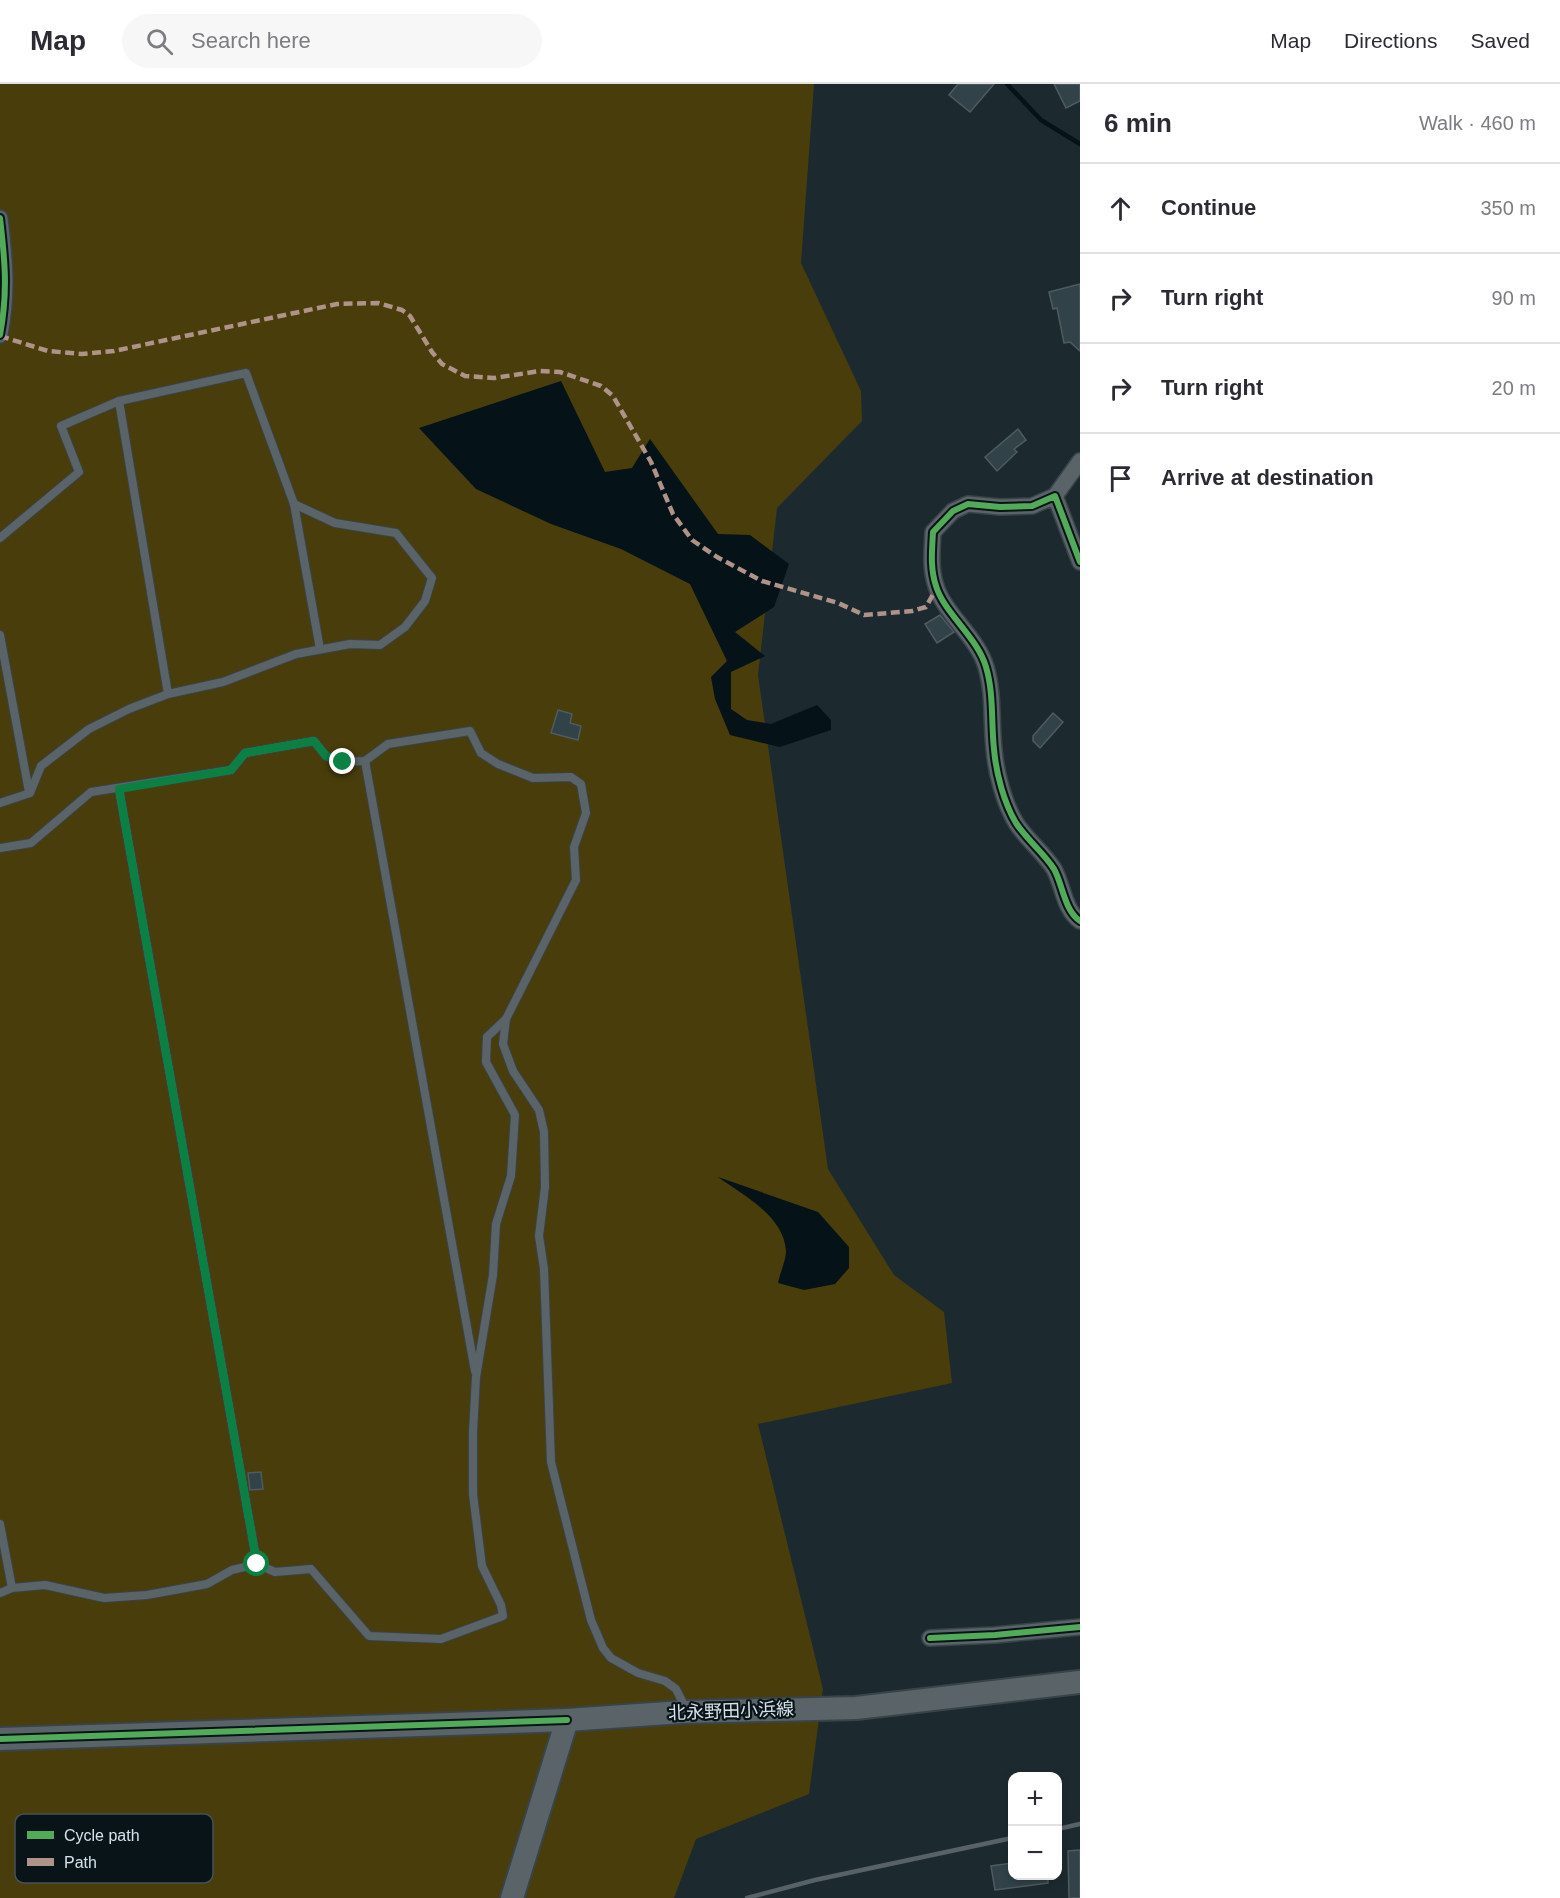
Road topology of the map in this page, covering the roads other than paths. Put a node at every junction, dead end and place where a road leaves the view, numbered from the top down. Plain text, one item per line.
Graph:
1 (0, 218) edge
2 (0, 335) edge
3 (119, 401) junction
4 (1080, 461) edge
5 (1056, 496) junction
6 (294, 504) junction
7 (0, 538) edge
8 (1080, 562) edge
9 (0, 635) edge
10 (320, 649) junction
11 (168, 694) junction
12 (365, 761) junction
13 (119, 789) junction
14 (30, 793) junction
15 (0, 803) edge
16 (0, 848) edge
17 (1080, 921) edge
18 (506, 1019) junction
19 (476, 1377) junction
20 (0, 1524) edge
21 (257, 1564) junction
22 (12, 1588) junction
23 (0, 1593) edge
24 (1080, 1627) edge
25 (930, 1638) dead end
26 (1080, 1682) edge
27 (682, 1712) junction
28 (567, 1720) junction
29 (0, 1739) edge
30 (512, 1898) edge

1 - 2 street
3 - 6 lane
3 - 7 lane
3 - 11 lane
4 - 5 street
5 - 8 street
5 - 17 street
6 - 10 lane
6 - 10 lane
9 - 14 lane
10 - 11 lane
11 - 14 lane
12 - 13 lane
12 - 18 lane
12 - 19 lane
13 - 16 lane
13 - 21 lane
14 - 15 lane
18 - 19 lane
18 - 27 lane
19 - 21 lane
20 - 22 lane
21 - 22 lane
22 - 23 lane
24 - 25 street
26 - 27 main road, 北永野田小浜線
27 - 28 main road, 北永野田小浜線
28 - 29 main road, 北永野田小浜線
28 - 30 main road

